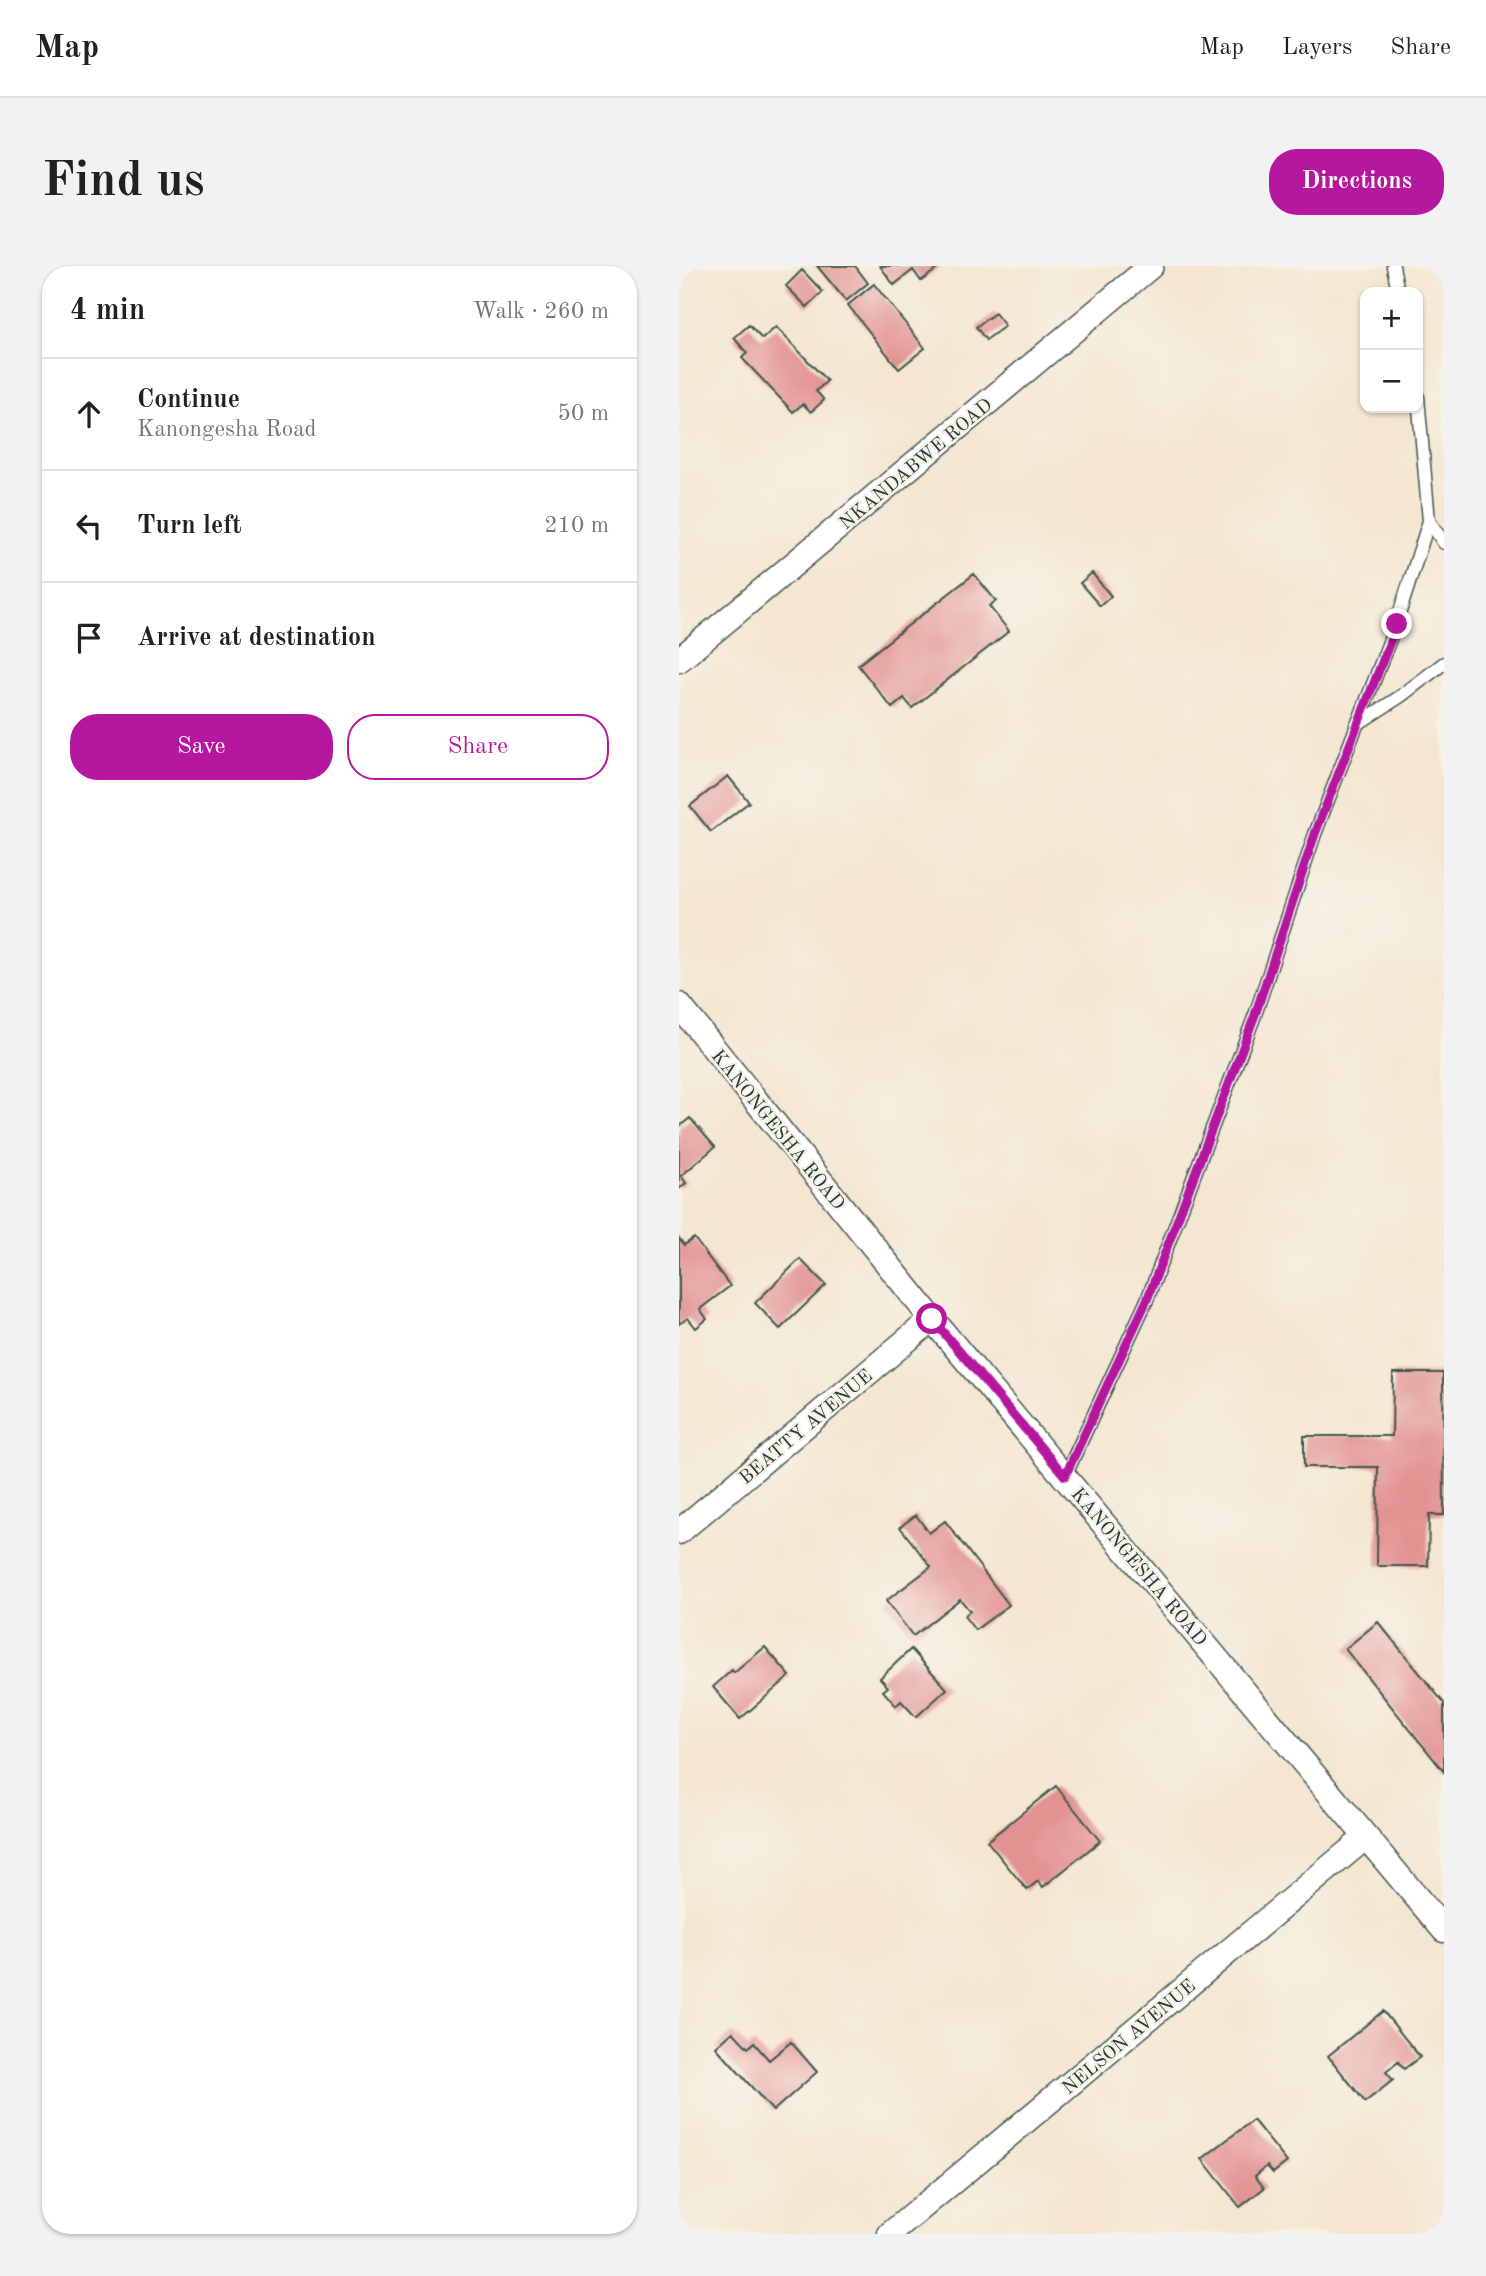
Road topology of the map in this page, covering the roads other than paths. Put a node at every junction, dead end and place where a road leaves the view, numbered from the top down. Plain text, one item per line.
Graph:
1 (1151, 266) edge
2 (1393, 266) edge
3 (1397, 287) edge
4 (1419, 413) edge
5 (1429, 521) junction
6 (1444, 543) edge
7 (679, 660) edge
8 (1444, 663) edge
9 (1356, 725) junction
10 (679, 1005) edge
11 (932, 1319) junction
12 (1065, 1476) junction
13 (679, 1532) edge
14 (1366, 1837) junction
15 (1444, 1930) edge
16 (890, 2234) edge

1 - 7 street, NKANDABWE ROAD
2 - 3 lane
4 - 5 lane
5 - 6 lane
5 - 9 lane
8 - 9 lane
9 - 12 lane
10 - 11 street, KANONGESHA ROAD
11 - 12 street, KANONGESHA ROAD
11 - 13 street, BEATTY AVENUE
12 - 14 street, KANONGESHA ROAD
14 - 15 street, KANONGESHA ROAD
14 - 16 street, NELSON AVENUE

